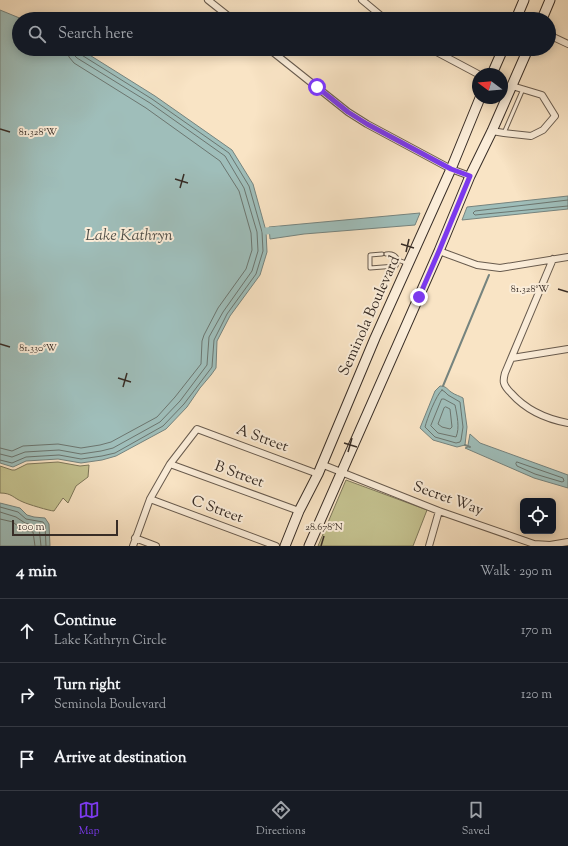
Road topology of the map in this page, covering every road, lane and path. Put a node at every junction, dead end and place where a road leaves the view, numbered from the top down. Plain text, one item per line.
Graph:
1 (208, 0) edge
2 (362, 0) edge
3 (524, 0) edge
4 (550, 0) edge
5 (223, 12) edge
6 (377, 12) edge
7 (519, 12) edge
8 (545, 12) edge
9 (556, 38) edge
10 (568, 44) edge
11 (278, 56) edge
12 (443, 56) edge
13 (500, 56) edge
14 (525, 56) edge
15 (495, 68) edge
16 (472, 71) edge
17 (512, 86) junction
18 (523, 89) junction
19 (478, 104) edge
20 (492, 131) junction
21 (504, 134) junction
22 (451, 169) junction
23 (470, 176) junction
24 (439, 251) junction
25 (382, 254) dead end
26 (386, 254) dead end
27 (568, 257) edge
28 (553, 259) junction
29 (398, 260) junction
30 (408, 264) junction
31 (568, 349) edge
32 (512, 358) junction
33 (568, 423) edge
34 (170, 464) junction
35 (321, 464) junction
36 (341, 473) junction
37 (318, 474) junction
38 (150, 499) junction
39 (299, 511) junction
40 (439, 511) junction
41 (136, 538) junction
42 (518, 538) junction
43 (568, 542) edge
44 (133, 546) edge
45 (156, 546) edge
46 (276, 546) edge
47 (285, 546) edge
48 (309, 546) edge
49 (429, 546) edge
50 (516, 546) edge

1 - 5 street
2 - 6 street
3 - 7 main road
4 - 8 main road
9 - 10 street
11 - 22 street
12 - 16 street
13 - 15 main road
14 - 17 main road
17 - 18 street
17 - 20 main road
18 - 21 lane
18 - 21 street
19 - 22 main road, Seminola Boulevard
20 - 21 street
20 - 23 main road
22 - 23 street
22 - 30 main road, Seminola Boulevard
23 - 24 main road
24 - 28 street
24 - 36 main road
25 - 29 lane
26 - 29 lane
27 - 28 street
28 - 32 street
29 - 30 lane
30 - 35 main road, Seminola Boulevard
31 - 32 street
32 - 33 street
34 - 37 street, A Street
34 - 38 street
34 - 39 street, B Street
35 - 36 street, Secret Way
35 - 37 main road, Seminola Boulevard
36 - 40 street, Secret Way
36 - 48 main road
37 - 39 main road, Seminola Boulevard
38 - 41 street
38 - 46 street, C Street
39 - 47 main road, Seminola Boulevard
40 - 42 street, Secret Way
40 - 49 street
41 - 44 street
41 - 45 street
42 - 43 street, Secret Way
42 - 50 street

